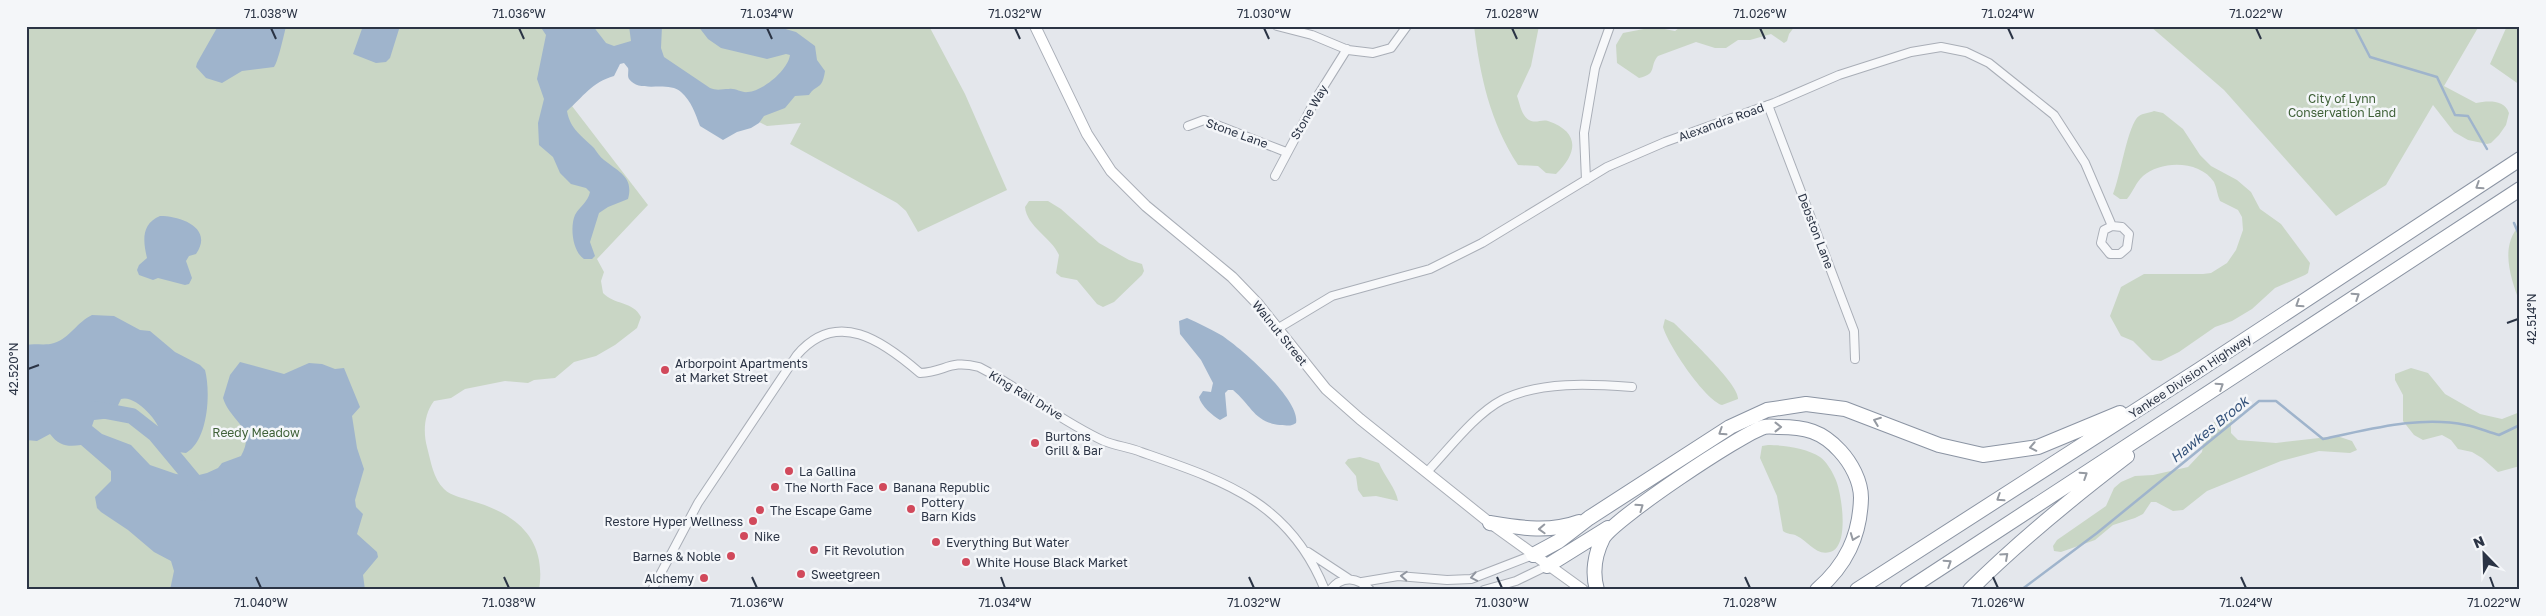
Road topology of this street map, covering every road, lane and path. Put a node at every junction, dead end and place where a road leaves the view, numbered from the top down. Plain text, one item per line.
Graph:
1 (1034, 26) edge
2 (1276, 26) edge
3 (1408, 26) edge
4 (1610, 26) edge
5 (1347, 49) junction
6 (1768, 105) junction
7 (1188, 126) dead end
8 (1286, 152) junction
9 (2520, 159) edge
10 (1275, 176) dead end
11 (1586, 180) junction
12 (2520, 190) edge
13 (2112, 226) dead end
14 (1277, 328) junction
15 (1855, 358) dead end
16 (1632, 387) dead end
17 (2159, 396) junction
18 (2177, 414) junction
19 (1427, 472) junction
20 (1589, 518) junction
21 (1622, 519) junction
22 (1490, 523) junction
23 (1306, 551) junction
24 (1533, 555) junction
25 (1547, 566) junction
26 (1349, 579) junction
27 (1362, 582) junction
28 (652, 590) edge
29 (1325, 590) edge
30 (1330, 590) edge
31 (1370, 590) edge
32 (1484, 590) edge
33 (1583, 590) edge
34 (1597, 590) edge
35 (1816, 590) edge
36 (1857, 590) edge
37 (1907, 590) edge
38 (1970, 590) edge

1 - 14 main road, Walnut Street
2 - 5 street
3 - 5 street
4 - 11 street
5 - 8 street, Stone Way
6 - 11 street, Alexandra Road
6 - 13 street, Alexandra Road
6 - 15 street, Debston Lane
7 - 8 street, Stone Lane
8 - 10 street, Stone Way
9 -> 17 highway, Yankee Division Highway
11 - 14 street, Alexandra Road
18 -> 12 highway, Yankee Division Highway
14 - 19 main road, Walnut Street
16 - 19 street
17 -> 20 highway
17 -> 36 highway, Yankee Division Highway
37 -> 18 highway, Yankee Division Highway
38 -> 18 highway
19 - 22 main road, Walnut Street
20 -> 22 highway
20 - 24 highway
21 - 25 highway
21 - 34 highway
21 -> 35 highway
22 - 24 main road, Walnut Street
23 - 26 street, King Rail Drive
23 - 28 street, King Rail Drive
23 - 29 street, King Rail Drive
24 - 25 main road, Walnut Street
24 -> 27 street
25 - 32 street
25 - 33 main road, Walnut Street
26 - 27 street
26 - 30 street
27 - 31 street

